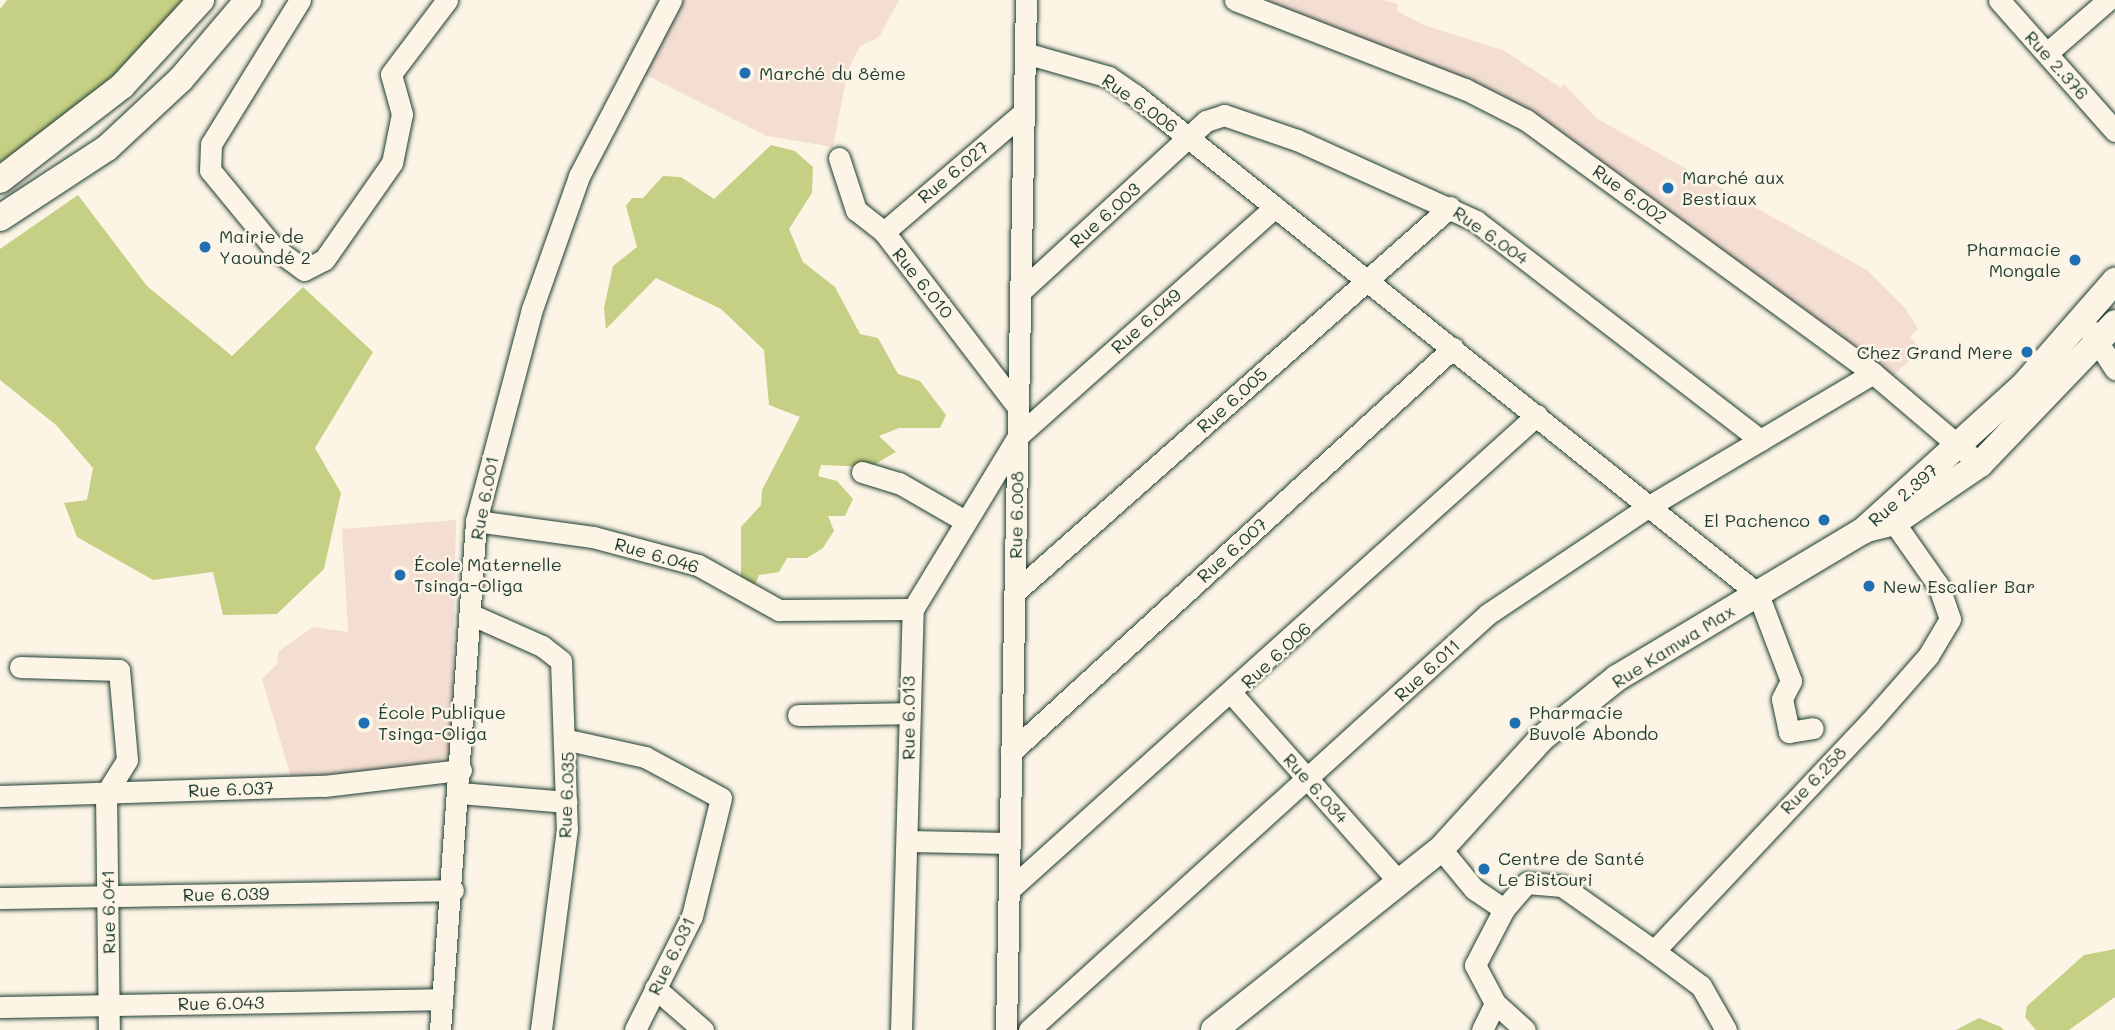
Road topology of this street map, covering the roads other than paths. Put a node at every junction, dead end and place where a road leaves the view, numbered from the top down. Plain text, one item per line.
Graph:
1 (201, 0) edge
2 (248, 0) edge
3 (300, 0) edge
4 (447, 0) edge
5 (671, 0) edge
6 (1026, 0) edge
7 (1235, 0) edge
8 (1999, 0) edge
9 (2108, 0) edge
10 (1025, 53) junction
11 (2047, 53) junction
12 (1024, 112) junction
13 (2115, 131) edge
14 (1190, 139) junction
15 (839, 158) dead end
16 (0, 180) edge
17 (1275, 207) junction
18 (1450, 207) junction
19 (0, 218) edge
20 (884, 232) junction
21 (1367, 280) junction
22 (2115, 281) edge
23 (1021, 291) junction
24 (2083, 321) junction
25 (2108, 333) edge
26 (1453, 348) junction
27 (2115, 369) edge
28 (1873, 373) junction
29 (1018, 407) junction
30 (1537, 415) junction
31 (1018, 436) junction
32 (1759, 440) junction
33 (1959, 447) junction
34 (1980, 464) junction
35 (862, 472) dead end
36 (1651, 505) junction
37 (1890, 516) junction
38 (476, 521) junction
39 (965, 521) junction
40 (1863, 531) joint
41 (1014, 592) junction
42 (1758, 594) junction
43 (913, 609) junction
44 (470, 614) junction
45 (20, 667) dead end
46 (1233, 695) junction
47 (909, 713) junction
48 (798, 715) dead end
49 (1813, 728) dead end
50 (568, 740) junction
51 (1011, 752) junction
52 (461, 770) junction
53 (1308, 779) junction
54 (106, 793) junction
55 (460, 793) junction
56 (0, 796) edge
57 (567, 802) junction
58 (907, 841) junction
59 (1010, 844) junction
60 (1441, 849) junction
61 (1399, 882) junction
62 (453, 890) junction
63 (1009, 890) junction
64 (107, 896) junction
65 (0, 898) edge
66 (1504, 909) junction
67 (1654, 951) junction
68 (655, 988) junction
69 (442, 999) junction
70 (1495, 1003) junction
71 (109, 1005) junction
72 (0, 1007) edge
73 (109, 1030) edge
74 (440, 1030) edge
75 (541, 1030) edge
76 (635, 1030) edge
77 (703, 1030) edge
78 (901, 1030) edge
79 (1006, 1030) edge
80 (1029, 1030) edge
81 (1214, 1030) edge
82 (1482, 1030) edge
83 (1525, 1030) edge
84 (1726, 1030) edge

1 - 16 main road
2 - 19 main road
3 - 4 street
5 - 38 street, Rue 6.001
6 - 10 street, Rue 6.008
7 - 28 street, Rue 6.002
8 - 11 street, Rue 2.376
9 - 11 street
10 - 12 street, Rue 6.008
10 - 14 street, Rue 6.006
11 - 13 street, Rue 2.376
12 - 20 street, Rue 6.027
12 - 23 street, Rue 6.008
14 - 17 street, Rue 6.006
14 - 18 street, Rue 6.004
14 - 23 street, Rue 6.003
15 - 20 street, Rue 6.010
17 - 21 street, Rue 6.006
17 - 31 street, Rue 6.049
18 - 21 street, Rue 6.005
18 - 32 street, Rue 6.004
20 - 29 street, Rue 6.010
21 - 26 street, Rue 6.006
21 - 41 street, Rue 6.005
22 - 24 main road, Rue 2.397
23 - 29 street, Rue 6.008
24 - 25 street
24 - 33 main road, Rue 2.397
25 - 27 street
25 - 34 main road, Rue 2.397
26 - 30 street, Rue 6.006
26 - 51 street, Rue 6.007
28 - 32 street, Rue 6.011
28 - 33 street, Rue 6.002
29 - 31 street, Rue 6.008
30 - 36 street, Rue 6.006
30 - 46 street, Rue 6.006
31 - 39 street, Rue 6.013
31 - 41 street, Rue 6.008
32 - 36 street, Rue 6.011
33 - 34 street, Rue 6.002
33 - 37 main road, Rue 2.397
34 - 37 main road, Rue 2.397
35 - 39 street
36 - 42 street, Rue 6.006
36 - 53 street, Rue 6.011
37 - 40 main road, Rue 2.397
37 - 67 street, Rue 6.258
38 - 43 street, Rue 6.046
38 - 44 street, Rue 6.001
39 - 43 street, Rue 6.013
40 - 42 main road, Rue Kamwa Max
41 - 51 street, Rue 6.008
42 - 49 street
42 - 60 main road, Rue Kamwa Max
43 - 47 street, Rue 6.013
44 - 50 street, Rue 6.035
44 - 52 street, Rue 6.001
45 - 54 street
46 - 53 street, Rue 6.034
46 - 63 street, Rue 6.006
47 - 48 street
47 - 58 street, Rue 6.013
50 - 57 street, Rue 6.035
50 - 68 street, Rue 6.031
51 - 59 street, Rue 6.008
52 - 54 street, Rue 6.037
52 - 55 street, Rue 6.001
53 - 61 street, Rue 6.034
53 - 80 street, Rue 6.011
54 - 56 street, Rue 6.037
54 - 64 street, Rue 6.041
55 - 57 street
55 - 62 street, Rue 6.001
57 - 75 street, Rue 6.035
58 - 59 street
58 - 78 street, Rue 6.013
59 - 63 street, Rue 6.008
60 - 61 main road, Rue Kamwa Max
60 - 66 street
61 - 81 main road, Rue Kamwa Max
62 - 64 street, Rue 6.039
62 - 69 street, Rue 6.001
63 - 79 street, Rue 6.008
64 - 65 street, Rue 6.039
64 - 71 street, Rue 6.041
66 - 67 street
66 - 70 street
67 - 84 street
68 - 76 street, Rue 6.031
68 - 77 street
69 - 71 street, Rue 6.043
69 - 74 street, Rue 6.001
70 - 82 street
70 - 83 street
71 - 72 street, Rue 6.043
71 - 73 street, Rue 6.041

